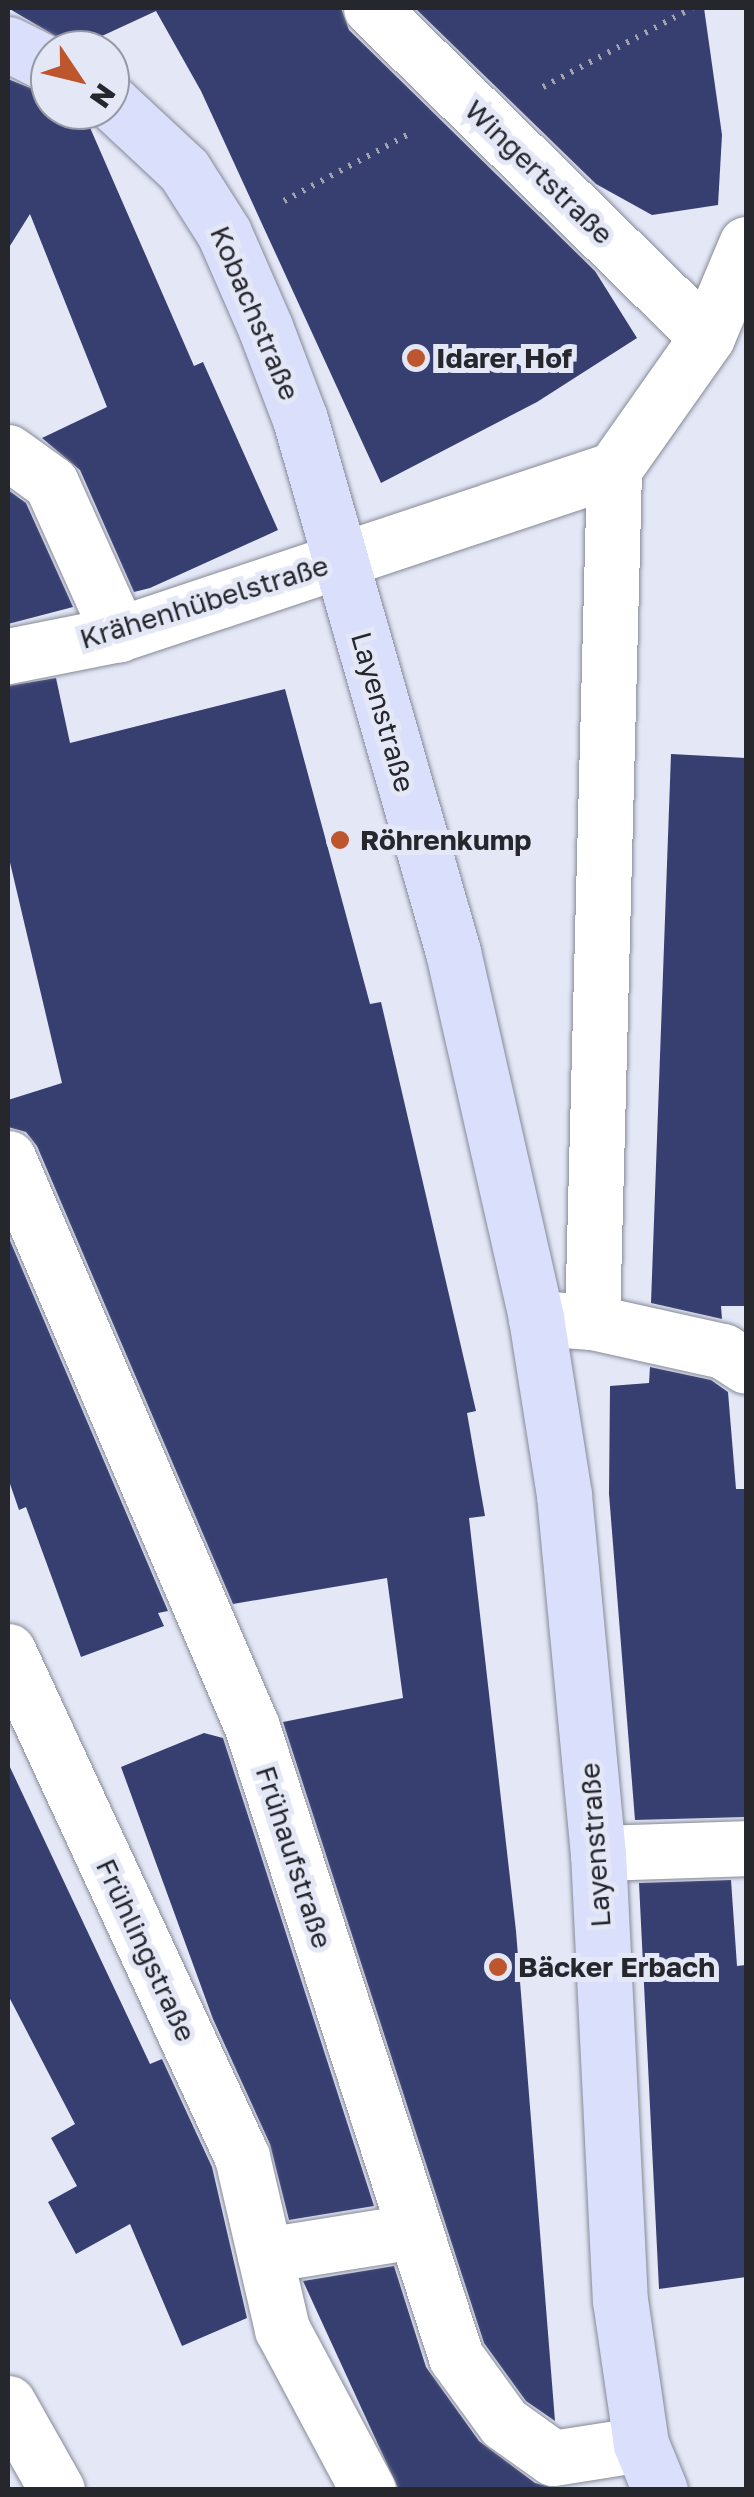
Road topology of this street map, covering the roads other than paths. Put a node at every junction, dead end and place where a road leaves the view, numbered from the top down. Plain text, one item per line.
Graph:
1 (371, 8) edge
2 (130, 120) edge
3 (746, 244) edge
4 (707, 337) junction
5 (8, 452) edge
6 (614, 470) junction
7 (341, 560) junction
8 (118, 634) junction
9 (8, 656) edge
10 (8, 1158) edge
11 (536, 1318) junction
12 (592, 1322) junction
13 (746, 1366) edge
14 (8, 1651) edge
15 (746, 1848) edge
16 (598, 1852) junction
17 (415, 2231) junction
18 (265, 2255) junction
19 (8, 2403) edge
20 (650, 2466) edge
21 (57, 2490) edge
22 (368, 2490) edge

1 - 4 street, Wingertstraße
2 - 7 street, Kobachstraße
3 - 4 street
4 - 6 street
5 - 8 street
6 - 7 street
6 - 12 street
7 - 8 street, Krähenhübelstraße
7 - 11 street, Layenstraße
8 - 9 street, Krähenhübelstraße
10 - 17 street, Frühaufstraße
11 - 12 street
11 - 16 street, Layenstraße
12 - 13 street
14 - 18 street, Frühlingstraße
15 - 16 street
16 - 20 street, Layenstraße
17 - 18 street
17 - 20 street, Frühaufstraße
18 - 22 street, Frühlingstraße
19 - 21 street

